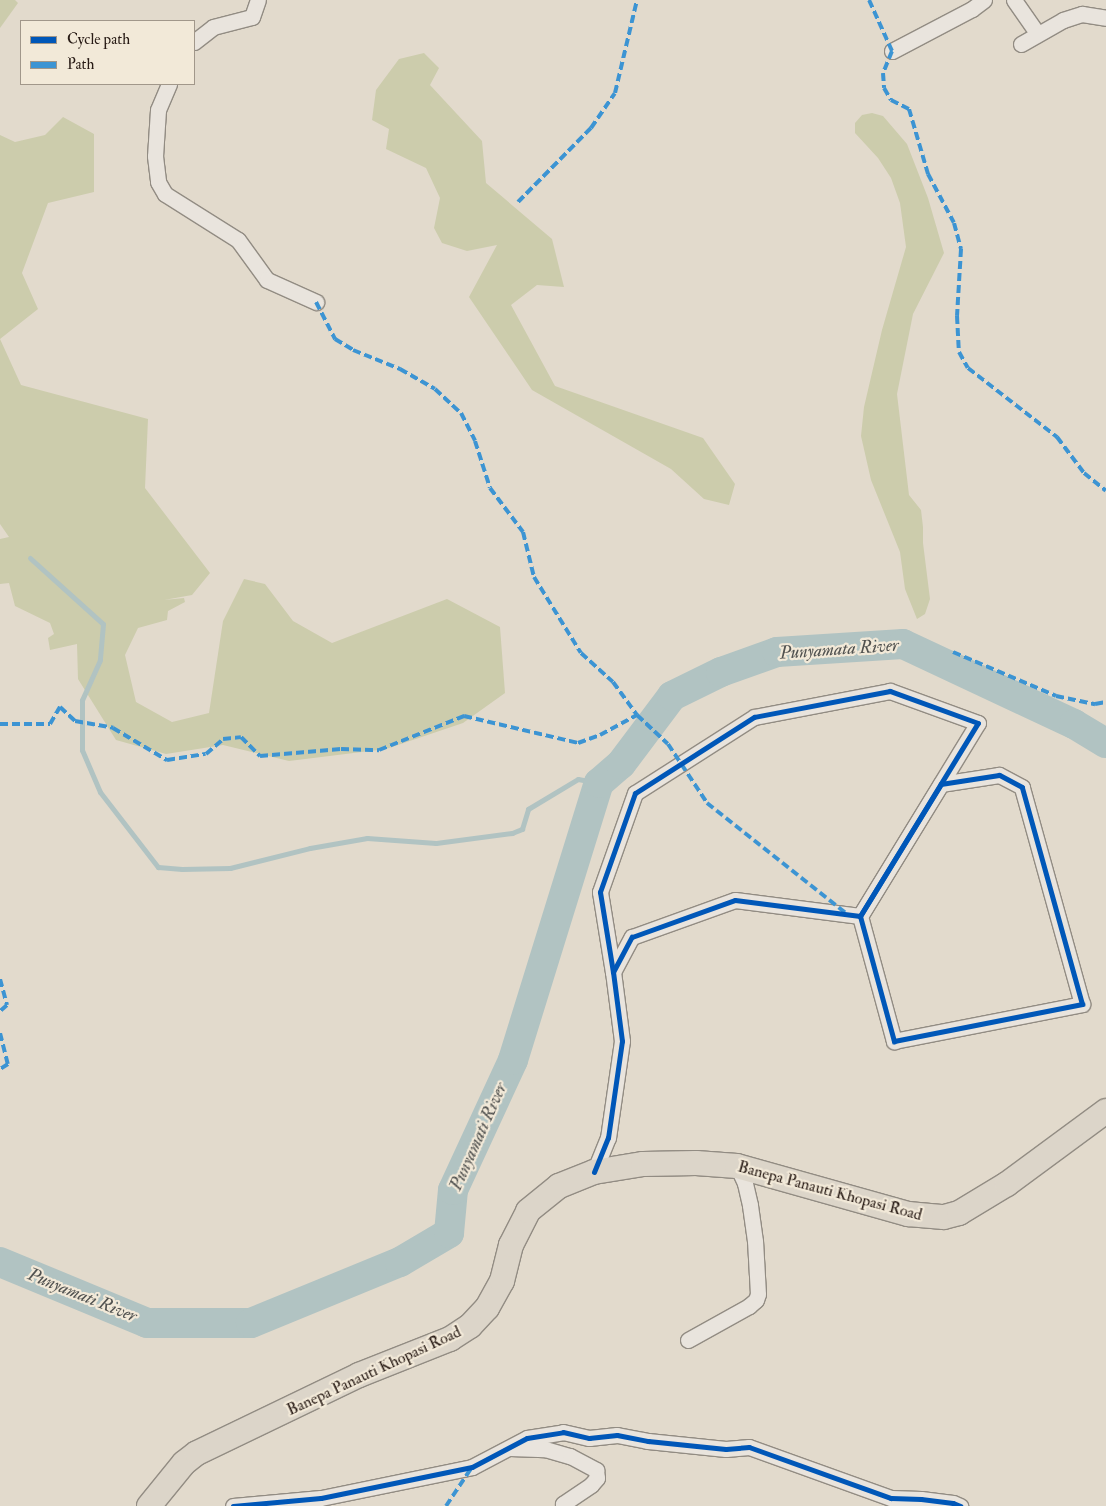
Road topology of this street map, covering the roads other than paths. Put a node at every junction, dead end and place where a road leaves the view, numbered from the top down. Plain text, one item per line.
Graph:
1 (258, 0) edge
2 (984, 0) edge
3 (1014, 0) edge
4 (1106, 18) edge
5 (1037, 33) junction
6 (195, 41) edge
7 (1021, 44) dead end
8 (892, 51) dead end
9 (169, 85) edge
10 (316, 302) dead end
11 (860, 916) junction
12 (613, 972) junction
13 (1106, 1111) edge
14 (738, 1166) junction
15 (594, 1172) junction
16 (688, 1340) dead end
17 (510, 1448) junction
18 (149, 1506) edge
19 (233, 1506) edge
20 (565, 1506) edge
21 (960, 1506) edge

1 - 6 street
2 - 8 street
3 - 5 street
4 - 5 street
5 - 7 street
9 - 10 street
11 - 11 street
11 - 12 street
11 - 12 street
12 - 15 street
13 - 14 main road, Banepa Panauti Khopasi Road
14 - 15 main road, Banepa Panauti Khopasi Road
14 - 16 street
15 - 18 main road, Banepa Panauti Khopasi Road
17 - 19 street
17 - 20 street
17 - 21 street

